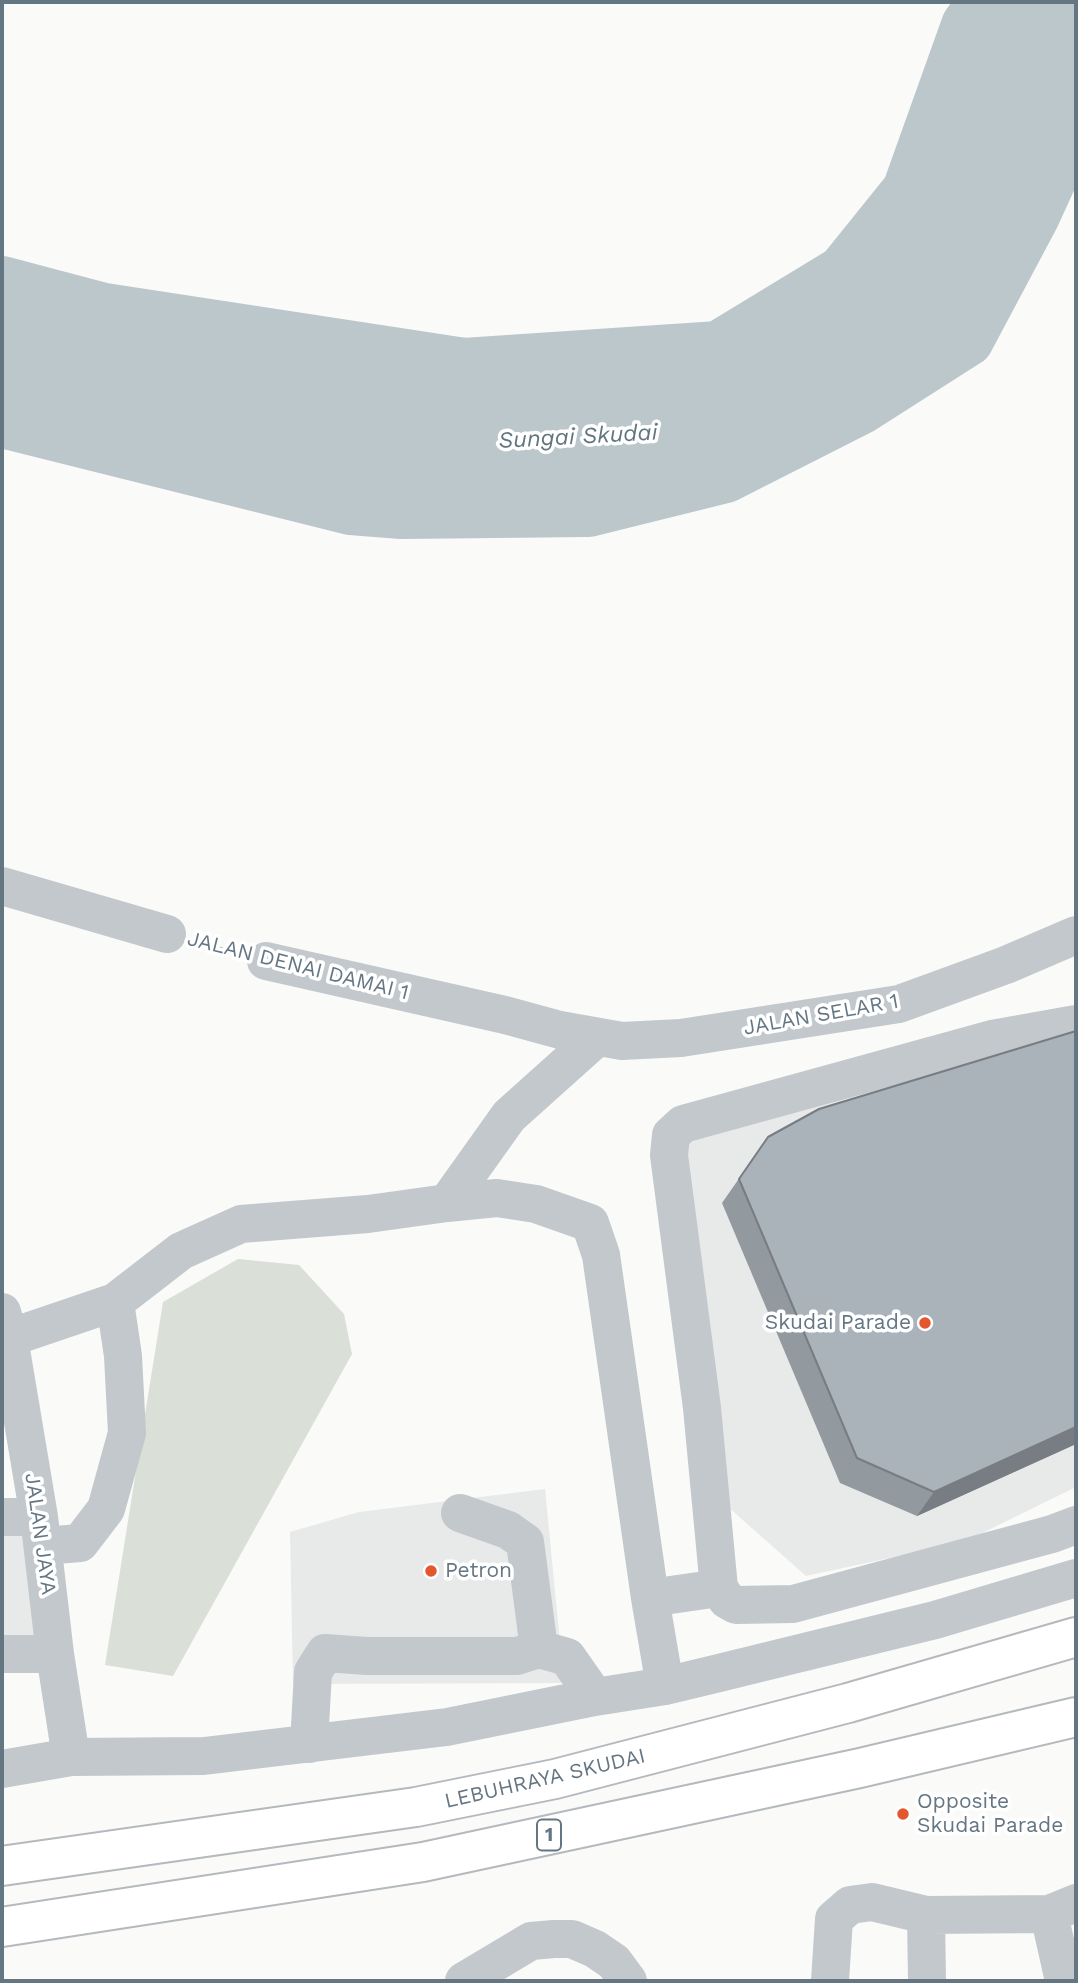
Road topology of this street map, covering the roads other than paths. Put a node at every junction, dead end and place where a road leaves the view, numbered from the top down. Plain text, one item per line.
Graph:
1 (3, 892) edge
2 (167, 934) road end
3 (1076, 935) edge
4 (266, 961) road end
5 (1076, 1024) edge
6 (596, 1038) junction
7 (447, 1203) junction
8 (115, 1302) junction
9 (4, 1319) edge
10 (460, 1513) dead end
11 (1076, 1525) edge
12 (28, 1527) edge
13 (1076, 1578) edge
14 (719, 1588) junction
15 (650, 1598) junction
16 (796, 1603) junction
17 (1076, 1637) edge
18 (538, 1649) junction
19 (805, 1652) junction
20 (2, 1654) edge
21 (55, 1654) junction
22 (665, 1686) junction
23 (595, 1697) junction
24 (1073, 1721) edge
25 (309, 1744) junction
26 (71, 1757) junction
27 (2, 1769) edge
28 (2, 1866) edge
29 (1063, 1908) edge
30 (926, 1915) junction
31 (7, 1930) edge
32 (464, 1981) edge
33 (628, 1981) edge
34 (830, 1981) edge
35 (927, 1981) edge
36 (1064, 1981) edge

1 - 2 street, JALAN DENAI DAMAI 1
3 - 6 street, JALAN SELAR 1
4 - 6 street, JALAN DENAI DAMAI 1
5 - 14 street
6 - 7 street
7 - 8 street
7 - 15 street
8 - 9 street
8 - 12 street
9 - 12 street, JALAN JAYA
10 - 18 street
11 - 16 street
12 - 21 street, JALAN JAYA
13 - 19 street
14 - 15 street
14 - 16 street
15 - 22 street
16 - 19 street
17 - 28 highway, LEBUHRAYA SKUDAI
18 - 23 street
18 - 25 street
19 - 22 street
20 - 21 street
21 - 26 street, JALAN JAYA
22 - 23 street
23 - 25 street
24 - 31 highway, 1
25 - 26 street
26 - 27 street
29 - 30 street
29 - 36 street
30 - 34 street
30 - 35 street
32 - 33 street

